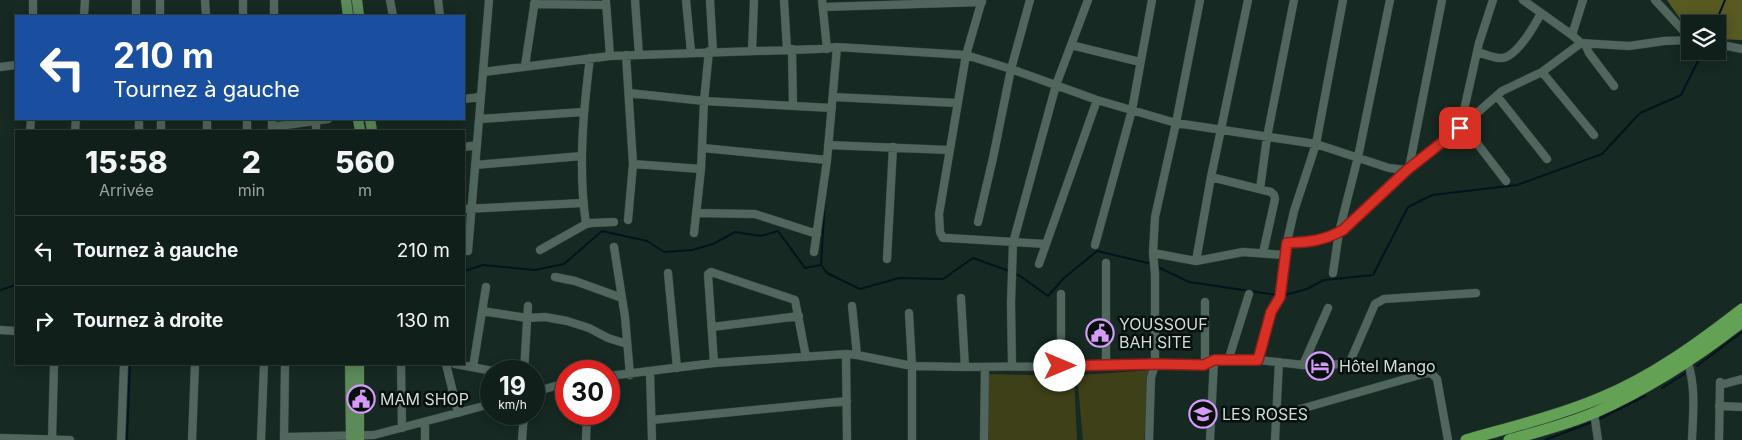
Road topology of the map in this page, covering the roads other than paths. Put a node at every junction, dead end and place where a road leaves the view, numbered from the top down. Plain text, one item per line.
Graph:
1 (33, 0) edge
2 (85, 0) edge
3 (136, 0) edge
4 (160, 0) edge
5 (205, 0) edge
6 (243, 0) edge
7 (274, 0) edge
8 (346, 0) edge
9 (357, 0) edge
10 (390, 0) edge
11 (438, 0) edge
12 (489, 0) edge
13 (635, 0) edge
14 (686, 0) edge
15 (710, 0) edge
16 (754, 0) edge
17 (784, 0) edge
18 (1030, 0) edge
19 (1088, 0) edge
20 (1152, 0) edge
21 (1200, 0) edge
22 (1248, 0) edge
23 (1294, 0) edge
24 (1343, 0) edge
25 (1390, 0) edge
26 (1442, 0) edge
27 (1493, 0) edge
28 (1583, 0) edge
29 (1655, 0) edge
30 (534, 1) edge
31 (982, 1) edge
32 (1525, 1) edge
33 (606, 3) edge
34 (822, 3) edge
35 (1541, 13) junction
36 (33, 15) edge
37 (84, 15) edge
38 (136, 15) edge
39 (160, 15) edge
40 (206, 15) edge
41 (243, 15) edge
42 (274, 15) edge
43 (348, 15) edge
44 (359, 15) edge
45 (393, 15) edge
46 (440, 15) edge
47 (1681, 29) edge
48 (1572, 35) junction
49 (1681, 40) edge
50 (1583, 44) junction
51 (1071, 45) junction
52 (1726, 46) edge
53 (837, 47) junction
54 (790, 49) junction
55 (827, 49) junction
56 (1742, 49) edge
57 (752, 51) junction
58 (691, 52) junction
59 (711, 52) junction
60 (1477, 52) junction
61 (626, 55) junction
62 (639, 55) junction
63 (610, 56) junction
64 (966, 56) junction
65 (590, 58) junction
66 (1140, 62) junction
67 (15, 66) edge
68 (525, 66) junction
69 (0, 67) edge
70 (1011, 69) junction
71 (483, 72) junction
72 (1542, 72) junction
73 (1056, 85) junction
74 (1614, 86) dead end
75 (629, 93) junction
76 (1497, 96) junction
77 (481, 97) junction
78 (833, 97) junction
79 (465, 99) edge
80 (1097, 100) junction
81 (704, 101) junction
82 (957, 103) junction
83 (793, 105) junction
84 (832, 108) junction
85 (1132, 110) junction
86 (583, 112) junction
87 (479, 119) junction
88 (322, 120) edge
89 (316, 121) junction
90 (1176, 122) junction
91 (272, 126) edge
92 (1462, 127) junction
93 (316, 130) edge
94 (1222, 130) junction
95 (1594, 135) dead end
96 (1267, 137) junction
97 (1316, 144) junction
98 (477, 145) junction
99 (828, 145) junction
100 (465, 147) edge
101 (893, 147) junction
102 (703, 148) junction
103 (949, 150) junction
104 (582, 156) junction
105 (1358, 157) junction
106 (1547, 159) dead end
107 (827, 160) junction
108 (633, 164) junction
109 (475, 165) junction
110 (701, 169) junction
111 (1408, 169) junction
112 (1211, 177) junction
113 (1506, 181) dead end
114 (1260, 189) junction
115 (582, 202) junction
116 (468, 209) edge
117 (696, 213) junction
118 (628, 220) dead end
119 (614, 222) dead end
120 (978, 222) dead end
121 (586, 224) junction
122 (1339, 232) junction
123 (694, 233) dead end
124 (817, 234) junction
125 (1013, 243) junction
126 (1287, 243) junction
127 (1046, 244) junction
128 (1095, 245) dead end
129 (614, 247) dead end
130 (540, 250) dead end
131 (468, 251) dead end
132 (814, 252) dead end
133 (1153, 253) junction
134 (1263, 253) junction
135 (1284, 255) junction
136 (887, 259) dead end
137 (1196, 261) junction
138 (1106, 263) dead end
139 (1040, 264) dead end
140 (668, 273) dead end
141 (1333, 273) dead end
142 (555, 277) dead end
143 (486, 286) dead end
144 (1476, 293) dead end
145 (1061, 294) dead end
146 (1249, 294) dead end
147 (622, 298) junction
148 (961, 298) dead end
149 (1205, 302) dead end
150 (528, 306) dead end
151 (852, 306) dead end
152 (1328, 308) dead end
153 (1742, 309) edge
154 (482, 311) junction
155 (909, 313) dead end
156 (799, 316) junction
157 (527, 318) junction
158 (1742, 322) edge
159 (712, 327) junction
160 (0, 330) edge
161 (15, 331) edge
162 (627, 344) junction
163 (846, 354) junction
164 (857, 355) junction
165 (806, 357) junction
166 (525, 360) edge
167 (1214, 360) junction
168 (1258, 360) junction
169 (1228, 361) junction
170 (1279, 362) junction
171 (714, 363) junction
172 (1688, 363) junction
173 (1155, 364) junction
174 (54, 365) edge
175 (124, 365) edge
176 (195, 365) edge
177 (264, 365) edge
178 (285, 365) edge
179 (350, 365) edge
180 (359, 365) edge
181 (402, 365) edge
182 (446, 365) edge
183 (461, 365) edge
184 (1204, 365) junction
185 (1303, 365) junction
186 (912, 366) junction
187 (1060, 366) junction
188 (1106, 366) junction
189 (474, 367) junction
190 (965, 367) junction
191 (985, 367) junction
192 (1012, 367) junction
193 (480, 368) edge
194 (677, 368) junction
195 (650, 372) junction
196 (630, 374) junction
197 (620, 375) edge
198 (1742, 379) edge
199 (847, 401) junction
200 (1719, 406) junction
201 (480, 407) edge
202 (1742, 407) edge
203 (458, 413) junction
204 (1594, 413) junction
205 (1276, 416) junction
206 (652, 420) junction
207 (425, 422) junction
208 (523, 425) edge
209 (586, 425) edge
210 (402, 428) junction
211 (1530, 437) edge
212 (0, 438) edge
213 (284, 438) edge
214 (355, 438) edge
215 (52, 440) edge
216 (70, 440) edge
217 (121, 440) edge
218 (192, 440) edge
219 (260, 440) edge
220 (425, 440) edge
221 (522, 440) edge
222 (586, 440) edge
223 (652, 440) edge
224 (847, 440) edge
225 (912, 440) edge
226 (984, 440) edge
227 (1149, 440) edge
228 (1210, 440) edge
229 (1275, 440) edge
230 (1448, 440) edge
231 (1466, 440) edge
232 (1508, 440) edge
233 (1598, 440) edge
234 (1692, 440) edge
235 (1719, 440) edge

1 - 36 street
2 - 37 street
3 - 38 street
4 - 39 street
5 - 40 street
6 - 41 street
7 - 42 street
8 - 43 main road
9 - 44 main road
10 - 45 street
11 - 46 street
12 - 71 street
13 - 62 street
14 - 58 street
15 - 59 street
16 - 57 street
17 - 54 street
18 - 70 street
19 - 51 street
20 - 66 street
21 - 90 street
22 - 94 street
23 - 96 street
24 - 97 street
25 - 105 street
26 - 111 street
27 - 60 street
28 - 48 street
29 - 47 street
30 - 33 street
30 - 68 street
31 - 34 street
31 - 64 street
32 - 35 street
33 - 63 street
34 - 55 street
35 - 48 street
35 - 60 street
48 - 50 street
49 - 50 street
50 - 72 street
50 - 74 street
51 - 66 street
51 - 73 street
52 - 56 street
53 - 55 street
53 - 64 street
53 - 78 street
54 - 55 street
54 - 57 street
54 - 83 street
57 - 59 street
58 - 59 street
58 - 62 street
59 - 81 street
60 - 92 street
61 - 62 street
61 - 63 street
61 - 75 street
63 - 65 street
64 - 70 street
64 - 82 street
65 - 68 street
65 - 86 street
66 - 85 street
67 - 69 street
68 - 71 street
70 - 73 street
70 - 120 street
71 - 77 street
72 - 76 street
72 - 95 street
73 - 80 street
73 - 125 street
75 - 81 street
75 - 108 street
76 - 92 street
76 - 106 street
77 - 79 street
77 - 87 street
78 - 82 street
78 - 84 street
80 - 85 street
80 - 127 street
81 - 83 street
81 - 102 street
82 - 103 street
83 - 84 street
84 - 99 street
85 - 90 street
85 - 128 street
86 - 87 street
86 - 104 street
87 - 98 street
88 - 89 street
89 - 91 street
89 - 93 street
90 - 94 street
90 - 133 street
92 - 111 street
92 - 113 street
94 - 96 street
94 - 112 street
96 - 97 street
96 - 114 street
97 - 105 street
97 - 126 street
98 - 100 street
98 - 109 street
99 - 101 street
99 - 107 street
101 - 103 street
101 - 136 street
102 - 107 street
102 - 110 street
103 - 125 street
104 - 109 street
104 - 115 street
105 - 111 street
105 - 122 street
107 - 124 street
108 - 110 street
108 - 118 street
109 - 116 street
110 - 117 street
111 - 122 street
112 - 114 street
112 - 137 street
114 - 134 street
115 - 116 street
115 - 121 street
116 - 131 street
117 - 123 street
117 - 124 street
119 - 121 street
121 - 130 street
122 - 126 street
122 - 141 street
124 - 132 street
125 - 127 street
125 - 192 street
126 - 135 street
127 - 139 street
129 - 147 street
133 - 137 street
133 - 173 street
134 - 135 street
134 - 137 street
135 - 168 street
138 - 188 street
140 - 194 street
142 - 147 street
143 - 154 street
144 - 185 street
145 - 187 street
146 - 169 street
147 - 162 street
148 - 190 street
149 - 184 street
150 - 157 street
151 - 164 street
152 - 185 street
153 - 231 highway
154 - 157 street
154 - 189 street
155 - 186 street
156 - 159 street
156 - 159 street
156 - 165 street
157 - 162 street
157 - 166 street
158 - 172 highway
159 - 171 street
160 - 161 street
162 - 196 street
163 - 164 street
163 - 165 street
163 - 199 street
164 - 186 street
165 - 171 street
167 - 169 street
167 - 184 street
167 - 228 street
168 - 169 street
168 - 170 street
170 - 185 street
170 - 205 street
171 - 194 street
172 - 204 highway
172 - 234 street
173 - 184 street
173 - 188 street
173 - 227 street
174 - 215 street
175 - 217 street
176 - 218 street
177 - 219 street
178 - 213 street
179 - 214 main road
180 - 214 main road
181 - 210 street
182 - 203 street
183 - 189 street
186 - 190 street
186 - 225 street
187 - 188 street
187 - 192 street
189 - 193 street
190 - 191 street
191 - 192 street
191 - 226 street
194 - 195 street
195 - 196 street
195 - 206 street
196 - 197 street
198 - 200 street
199 - 206 street
199 - 224 street
200 - 202 street
200 - 235 street
201 - 203 street
203 - 207 street
204 - 211 highway
204 - 233 street
205 - 229 street
205 - 230 street
206 - 223 street
207 - 210 street
207 - 220 street
208 - 221 street
209 - 222 street
210 - 214 street
211 - 232 highway
212 - 215 street
213 - 214 street
215 - 216 street

